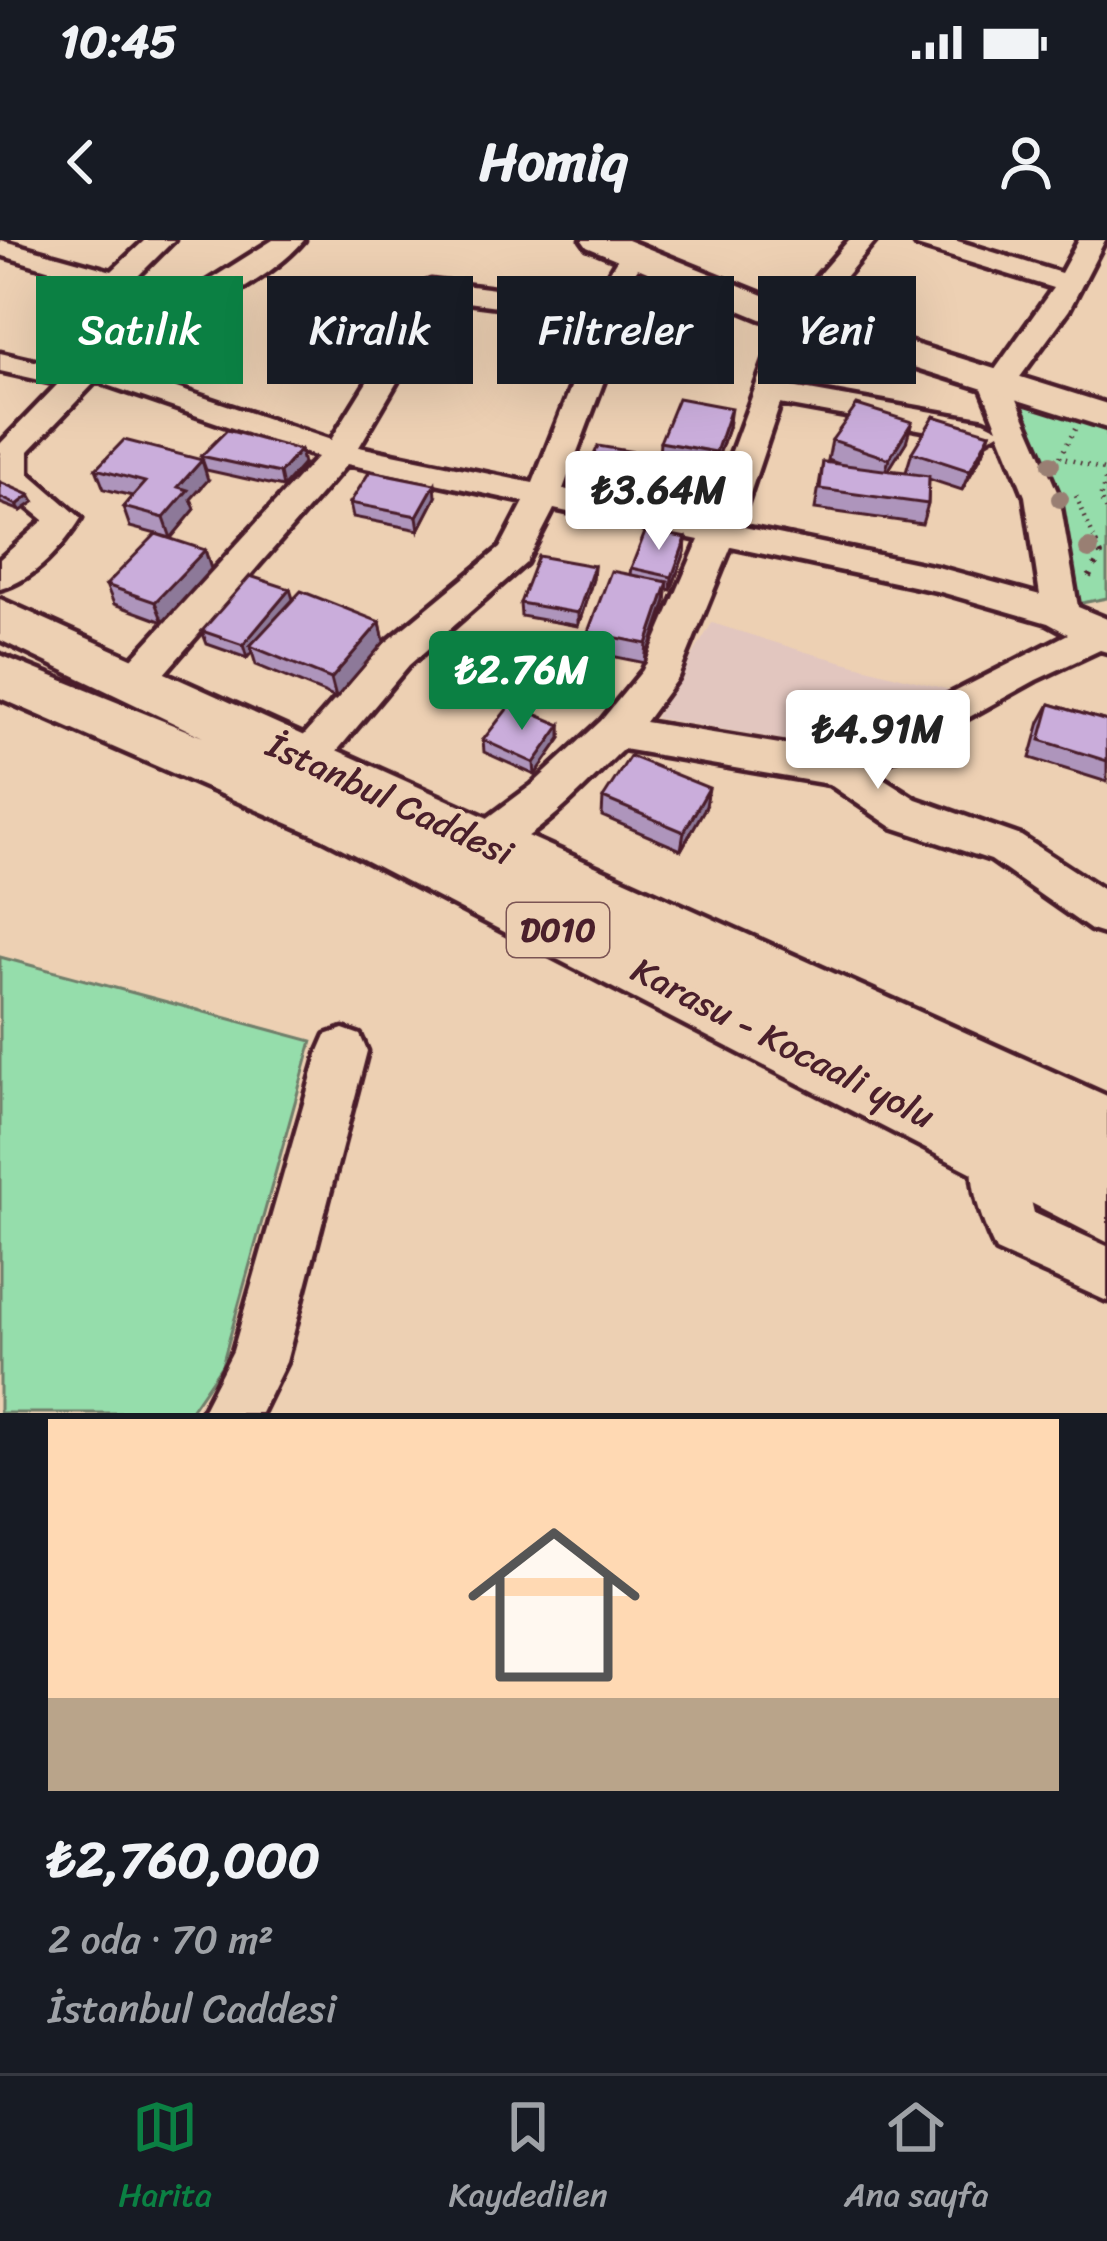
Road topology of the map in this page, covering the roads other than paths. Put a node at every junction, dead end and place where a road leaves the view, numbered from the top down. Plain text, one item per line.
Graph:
1 (161, 240) edge
2 (291, 240) edge
3 (598, 240) edge
4 (863, 240) edge
5 (926, 240) edge
6 (1092, 240) edge
7 (1, 243) edge
8 (632, 247) edge
9 (105, 276) edge
10 (122, 276) edge
11 (235, 276) edge
12 (618, 276) edge
13 (831, 276) edge
14 (1069, 284) junction
15 (497, 297) edge
16 (758, 302) edge
17 (916, 354) edge
18 (0, 362) edge
19 (36, 367) edge
20 (1001, 383) junction
21 (77, 384) edge
22 (115, 384) edge
23 (587, 384) edge
24 (769, 384) edge
25 (766, 392) junction
26 (1107, 404) edge
27 (1107, 416) edge
28 (1018, 437) junction
29 (340, 453) junction
30 (544, 496) junction
31 (719, 532) junction
32 (0, 577) edge
33 (1061, 614) junction
34 (0, 618) edge
35 (1105, 635) edge
36 (0, 675) edge
37 (135, 681) junction
38 (615, 732) junction
39 (306, 760) junction
40 (838, 770) junction
41 (485, 843) junction
42 (1107, 916) edge
43 (344, 1051) dead end
44 (1107, 1132) edge
45 (997, 1150) junction
46 (1107, 1205) edge
47 (1107, 1274) edge
48 (230, 1413) edge

1 - 10 street
2 - 11 street
3 - 8 main road
4 - 13 street
5 - 14 street
6 - 14 street
7 - 9 street
8 - 12 street
8 - 16 main road
14 - 20 street
15 - 29 street
17 - 20 main road
18 - 19 street
20 - 26 main road
20 - 27 main road
20 - 28 street
21 - 32 street
22 - 29 street
23 - 30 street
24 - 25 street
25 - 28 street
25 - 31 street
28 - 33 street
29 - 30 street
29 - 37 street
30 - 31 street
30 - 39 street
31 - 33 street
31 - 38 street
33 - 35 street
34 - 37 highway, İstanbul Caddesi / D010
35 - 40 street
36 - 45 highway, Karasu - Kocaali yolu / D010
37 - 39 highway, İstanbul Caddesi / D010
38 - 40 street
38 - 41 street
39 - 41 highway, İstanbul Caddesi / D010
40 - 42 street
41 - 44 highway, İstanbul Caddesi / D010
43 - 48 street
45 - 46 highway, Karasu - Kocaali yolu / D010
45 - 47 street

